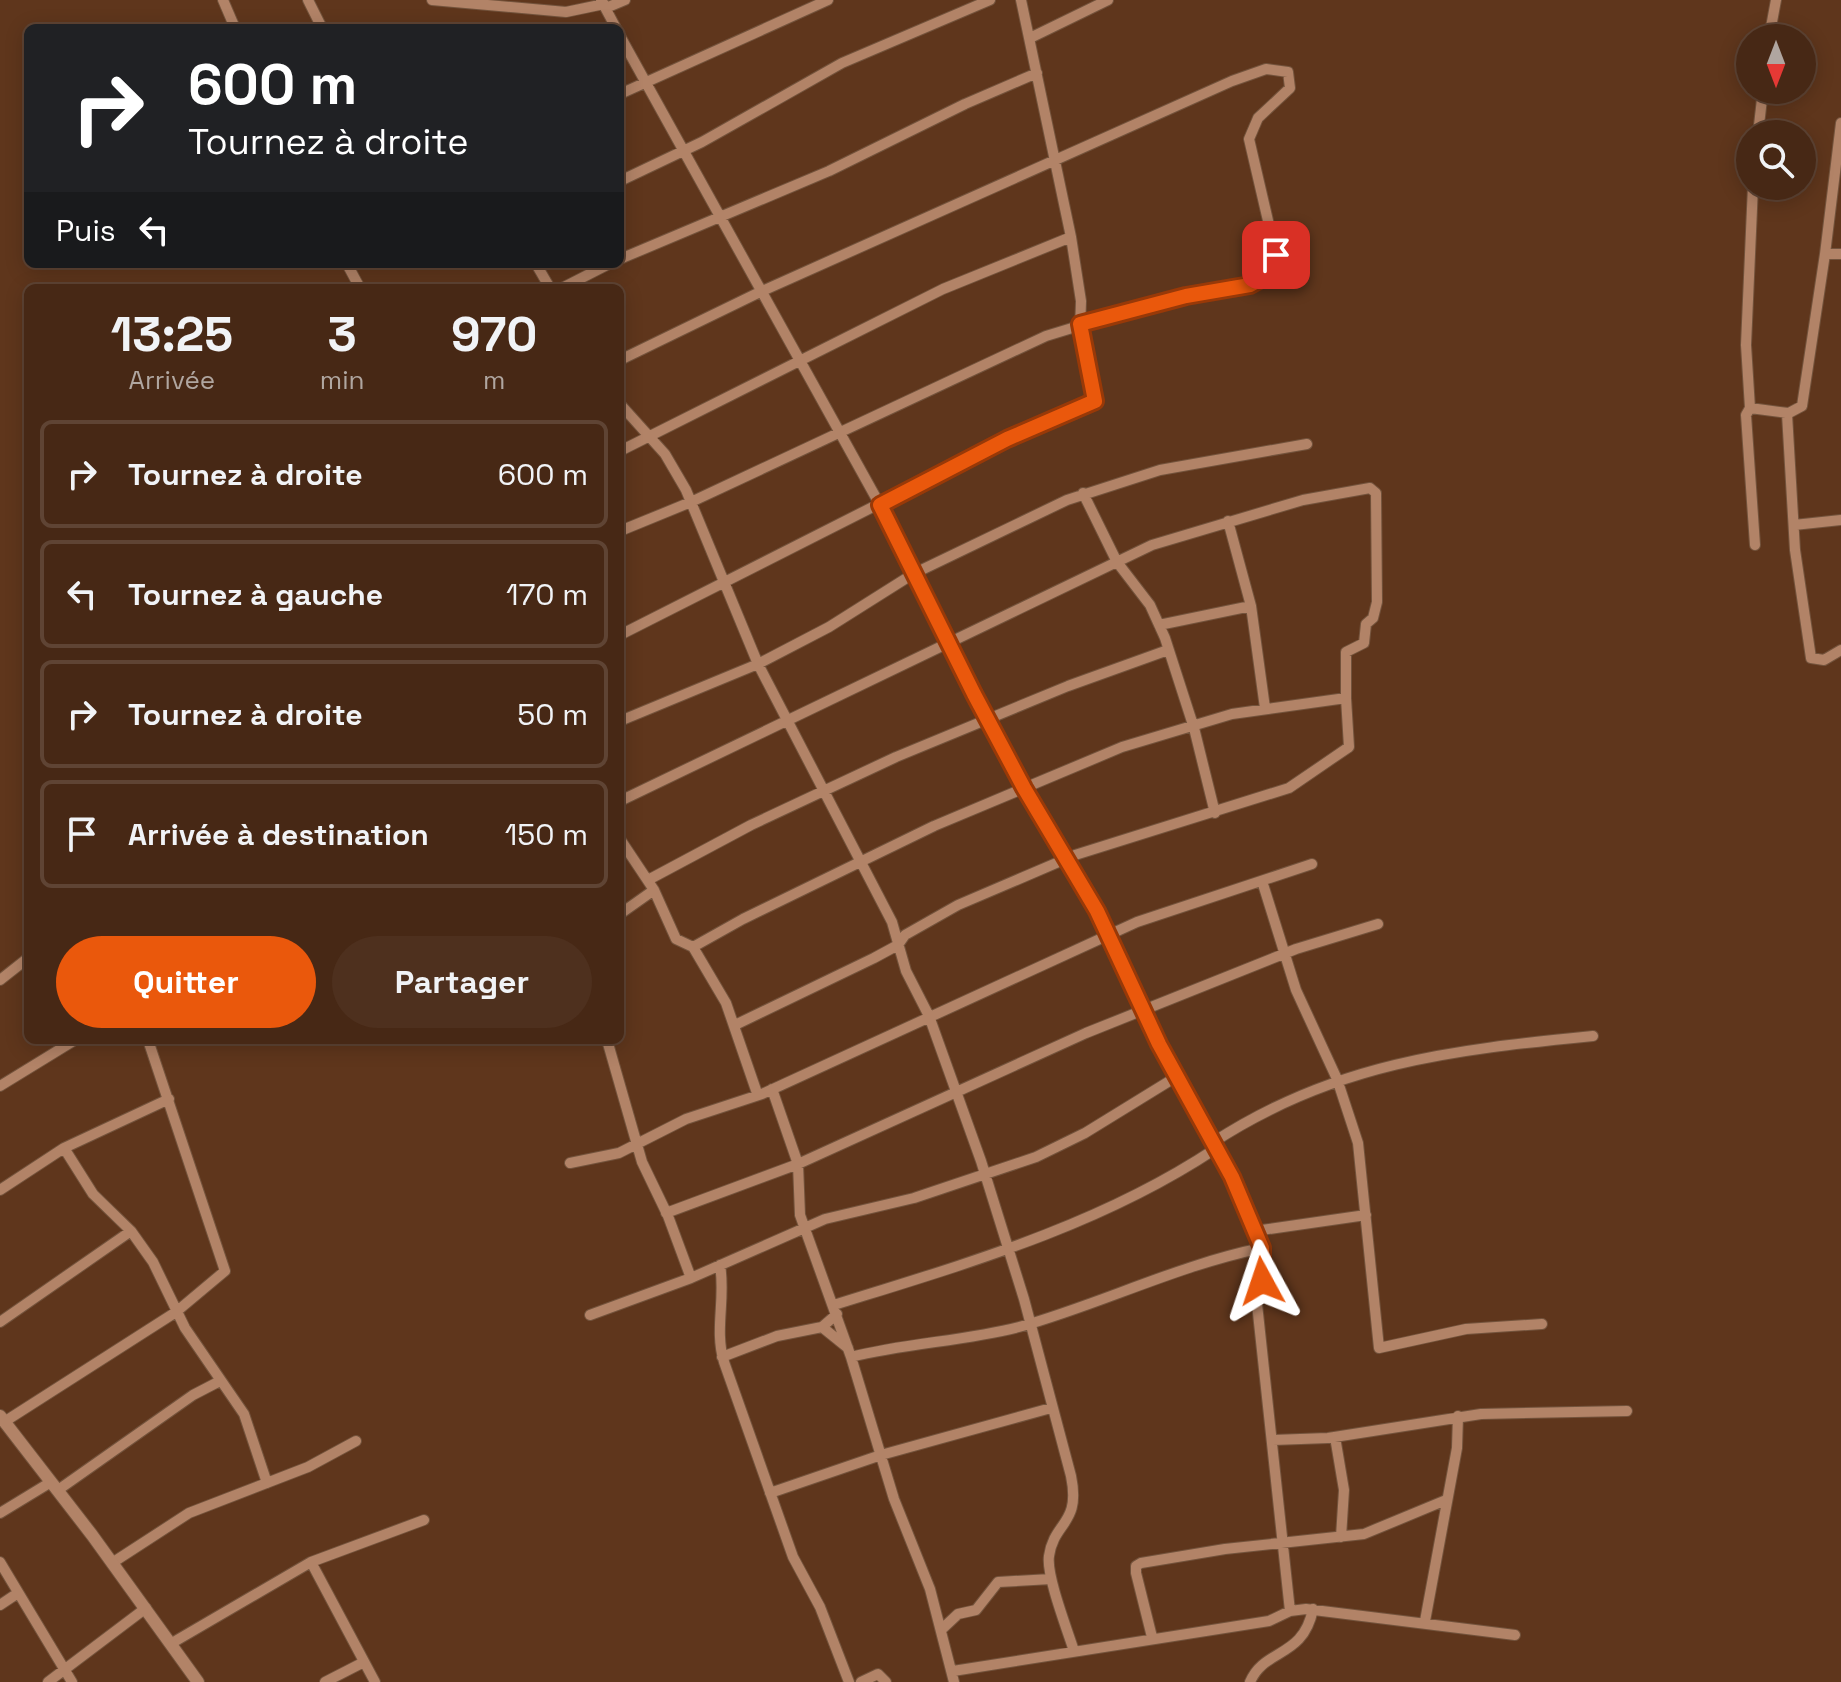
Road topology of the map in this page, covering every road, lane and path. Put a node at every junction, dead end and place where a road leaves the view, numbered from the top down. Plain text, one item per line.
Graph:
1 (223, 0) edge
2 (308, 0) edge
3 (432, 0) edge
4 (625, 0) edge
5 (828, 0) edge
6 (990, 0) edge
7 (1021, 0) edge
8 (1108, 0) edge
9 (1776, 0) edge
10 (604, 4) edge
11 (803, 5) edge
12 (233, 24) edge
13 (320, 24) edge
14 (614, 24) edge
15 (1772, 24) edge
16 (1030, 38) junction
17 (624, 43) edge
18 (1037, 73) junction
19 (646, 81) junction
20 (624, 92) edge
21 (1841, 123) edge
22 (684, 150) junction
23 (1055, 160) junction
24 (624, 179) edge
25 (1752, 200) edge
26 (721, 219) junction
27 (1071, 237) junction
28 (1825, 254) junction
29 (1841, 254) edge
30 (624, 257) edge
31 (601, 268) edge
32 (570, 284) edge
33 (760, 292) junction
34 (1080, 324) junction
35 (624, 358) edge
36 (799, 361) junction
37 (624, 408) edge
38 (1750, 408) junction
39 (1788, 413) junction
40 (840, 432) junction
41 (651, 437) junction
42 (1307, 444) dead end
43 (624, 449) edge
44 (1083, 493) junction
45 (691, 502) junction
46 (880, 505) junction
47 (1841, 520) edge
48 (1228, 521) junction
49 (1794, 525) junction
50 (624, 529) edge
51 (1755, 545) dead end
52 (1117, 562) junction
53 (913, 574) junction
54 (724, 583) junction
55 (1251, 606) junction
56 (1159, 625) junction
57 (624, 633) edge
58 (949, 644) junction
59 (1168, 650) junction
60 (1841, 650) edge
61 (758, 664) junction
62 (1346, 698) junction
63 (1265, 708) junction
64 (624, 719) edge
65 (788, 720) junction
66 (988, 721) junction
67 (1194, 728) junction
68 (1024, 788) junction
69 (825, 793) junction
70 (624, 799) edge
71 (1215, 813) junction
72 (624, 845) edge
73 (1065, 859) junction
74 (861, 863) junction
75 (1312, 864) dead end
76 (648, 880) junction
77 (1262, 881) junction
78 (654, 890) junction
79 (624, 911) edge
80 (1378, 924) dead end
81 (1107, 935) junction
82 (898, 945) junction
83 (693, 947) junction
84 (1284, 955) junction
85 (24, 961) edge
86 (0, 980) edge
87 (1143, 1012) junction
88 (929, 1016) junction
89 (735, 1025) junction
90 (1593, 1036) dead end
91 (68, 1044) edge
92 (149, 1044) edge
93 (608, 1044) edge
94 (1176, 1077) junction
95 (1337, 1079) junction
96 (0, 1086) edge
97 (772, 1089) junction
98 (953, 1091) junction
99 (757, 1093) junction
100 (169, 1099) junction
101 (638, 1144) junction
102 (1213, 1146) junction
103 (64, 1148) junction
104 (570, 1163) dead end
105 (798, 1164) junction
106 (985, 1175) junction
107 (0, 1190) edge
108 (666, 1213) junction
109 (1366, 1215) junction
110 (807, 1230) junction
111 (131, 1231) junction
112 (1255, 1231) junction
113 (1262, 1248) junction
114 (1008, 1250) junction
115 (720, 1265) junction
116 (691, 1278) junction
117 (835, 1310) junction
118 (176, 1312) junction
119 (590, 1315) dead end
120 (0, 1322) edge
121 (1030, 1322) junction
122 (1542, 1324) dead end
123 (822, 1327) junction
124 (850, 1352) junction
125 (722, 1357) junction
126 (220, 1381) junction
127 (1051, 1408) junction
128 (1627, 1411) dead end
129 (1458, 1416) junction
130 (2, 1419) edge
131 (1335, 1437) junction
132 (1273, 1440) junction
133 (356, 1441) dead end
134 (881, 1455) junction
135 (267, 1483) junction
136 (55, 1486) junction
137 (770, 1493) junction
138 (1446, 1500) junction
139 (0, 1513) edge
140 (424, 1520) dead end
141 (1341, 1537) junction
142 (1284, 1546) junction
143 (0, 1562) edge
144 (311, 1562) junction
145 (112, 1563) junction
146 (1051, 1579) junction
147 (18, 1593) junction
148 (0, 1605) edge
149 (146, 1608) junction
150 (1313, 1609) junction
151 (1290, 1611) junction
152 (1425, 1621) junction
153 (942, 1629) junction
154 (1515, 1635) dead end
155 (1152, 1637) junction
156 (172, 1643) junction
157 (1074, 1651) junction
158 (364, 1662) junction
159 (64, 1669) junction
160 (954, 1676) edge
161 (48, 1682) edge
162 (72, 1682) edge
163 (198, 1682) edge
164 (325, 1682) edge
165 (375, 1682) edge
166 (849, 1682) edge
167 (861, 1682) edge
168 (886, 1682) edge
169 (1250, 1682) edge

1 - 12 street
2 - 13 street
3 - 10 street
4 - 10 street
5 - 11 street
6 - 22 street
7 - 16 street
8 - 16 street
9 - 15 street
10 - 14 street
11 - 19 street
16 - 18 street
17 - 19 street
18 - 23 street
18 - 26 street
19 - 20 street
19 - 22 street
21 - 28 street
22 - 24 street
22 - 26 street
23 - 27 street
23 - 33 street
23 - 34 street
25 - 38 street
26 - 30 street
26 - 33 street
27 - 34 street
27 - 36 street
28 - 29 street
28 - 39 street
31 - 32 street
33 - 35 street
33 - 36 street
34 - 40 street
34 - 46 street
36 - 40 street
36 - 41 street
37 - 41 street
38 - 39 street
38 - 51 street
39 - 49 street
40 - 45 street
40 - 46 street
41 - 43 street
41 - 45 street
42 - 44 street
44 - 52 street
44 - 53 street
45 - 50 street
45 - 54 street
46 - 53 street
46 - 54 street
47 - 49 street
48 - 52 street
48 - 55 street
48 - 62 street
49 - 60 street
52 - 56 street
52 - 58 street
53 - 58 street
53 - 61 street
54 - 57 street
54 - 61 street
55 - 56 street
55 - 63 street
56 - 59 street
58 - 65 street
58 - 66 street
59 - 66 street
59 - 67 street
61 - 64 street
61 - 65 street
62 - 63 street
62 - 71 street
63 - 67 street
65 - 69 street
65 - 70 street
66 - 68 street
66 - 69 street
67 - 68 street
67 - 71 street
68 - 73 street
68 - 74 street
69 - 74 street
69 - 76 street
71 - 73 street
72 - 76 street
73 - 81 street
73 - 82 street
74 - 82 street
74 - 83 street
75 - 77 street
76 - 78 street
77 - 81 street
77 - 84 street
78 - 79 street
78 - 83 street
80 - 84 street
81 - 87 street
81 - 88 street
82 - 88 street
82 - 89 street
83 - 89 street
84 - 87 street
84 - 95 street
85 - 86 street
87 - 94 street
87 - 98 street
88 - 97 street
88 - 98 street
89 - 99 street
90 - 95 street
91 - 96 street
92 - 100 street
93 - 101 street
94 - 102 street
94 - 106 street
95 - 102 street
95 - 109 street
97 - 99 street
97 - 105 street
98 - 105 street
98 - 106 street
99 - 101 street
100 - 103 street
100 - 118 street
101 - 104 street
101 - 108 street
102 - 112 street
102 - 114 street
103 - 107 street
103 - 111 street
105 - 108 street
105 - 110 street
106 - 110 street
106 - 114 street
108 - 116 street
109 - 112 street
109 - 122 street
110 - 115 street
110 - 117 street
111 - 118 street
111 - 120 street
112 - 113 street
113 - 121 street
113 - 132 street
114 - 117 street
114 - 121 street
115 - 116 street
115 - 125 street
116 - 119 street
117 - 123 street
117 - 124 street
118 - 126 street
118 - 130 street
121 - 124 street
121 - 127 street
123 - 124 street
123 - 125 street
124 - 134 street
125 - 137 street
126 - 135 street
126 - 136 street
127 - 134 street
127 - 146 street
128 - 129 street
129 - 131 street
129 - 138 street
130 - 136 street
131 - 132 street
131 - 141 street
132 - 142 street
133 - 135 street
134 - 137 street
134 - 153 street
135 - 145 street
136 - 139 street
136 - 145 street
137 - 166 street
138 - 141 street
138 - 152 street
140 - 144 street
141 - 142 street
142 - 151 street
142 - 155 street
143 - 147 street
144 - 156 street
144 - 158 street
145 - 149 street
146 - 153 street
146 - 157 street
147 - 148 street
147 - 159 street
149 - 156 street
149 - 159 street
150 - 151 street
150 - 152 street
150 - 169 street
151 - 155 street
152 - 154 street
153 - 160 street
155 - 157 street
156 - 163 street
157 - 160 street
158 - 164 street
158 - 165 street
159 - 161 street
159 - 162 street
167 - 168 street

